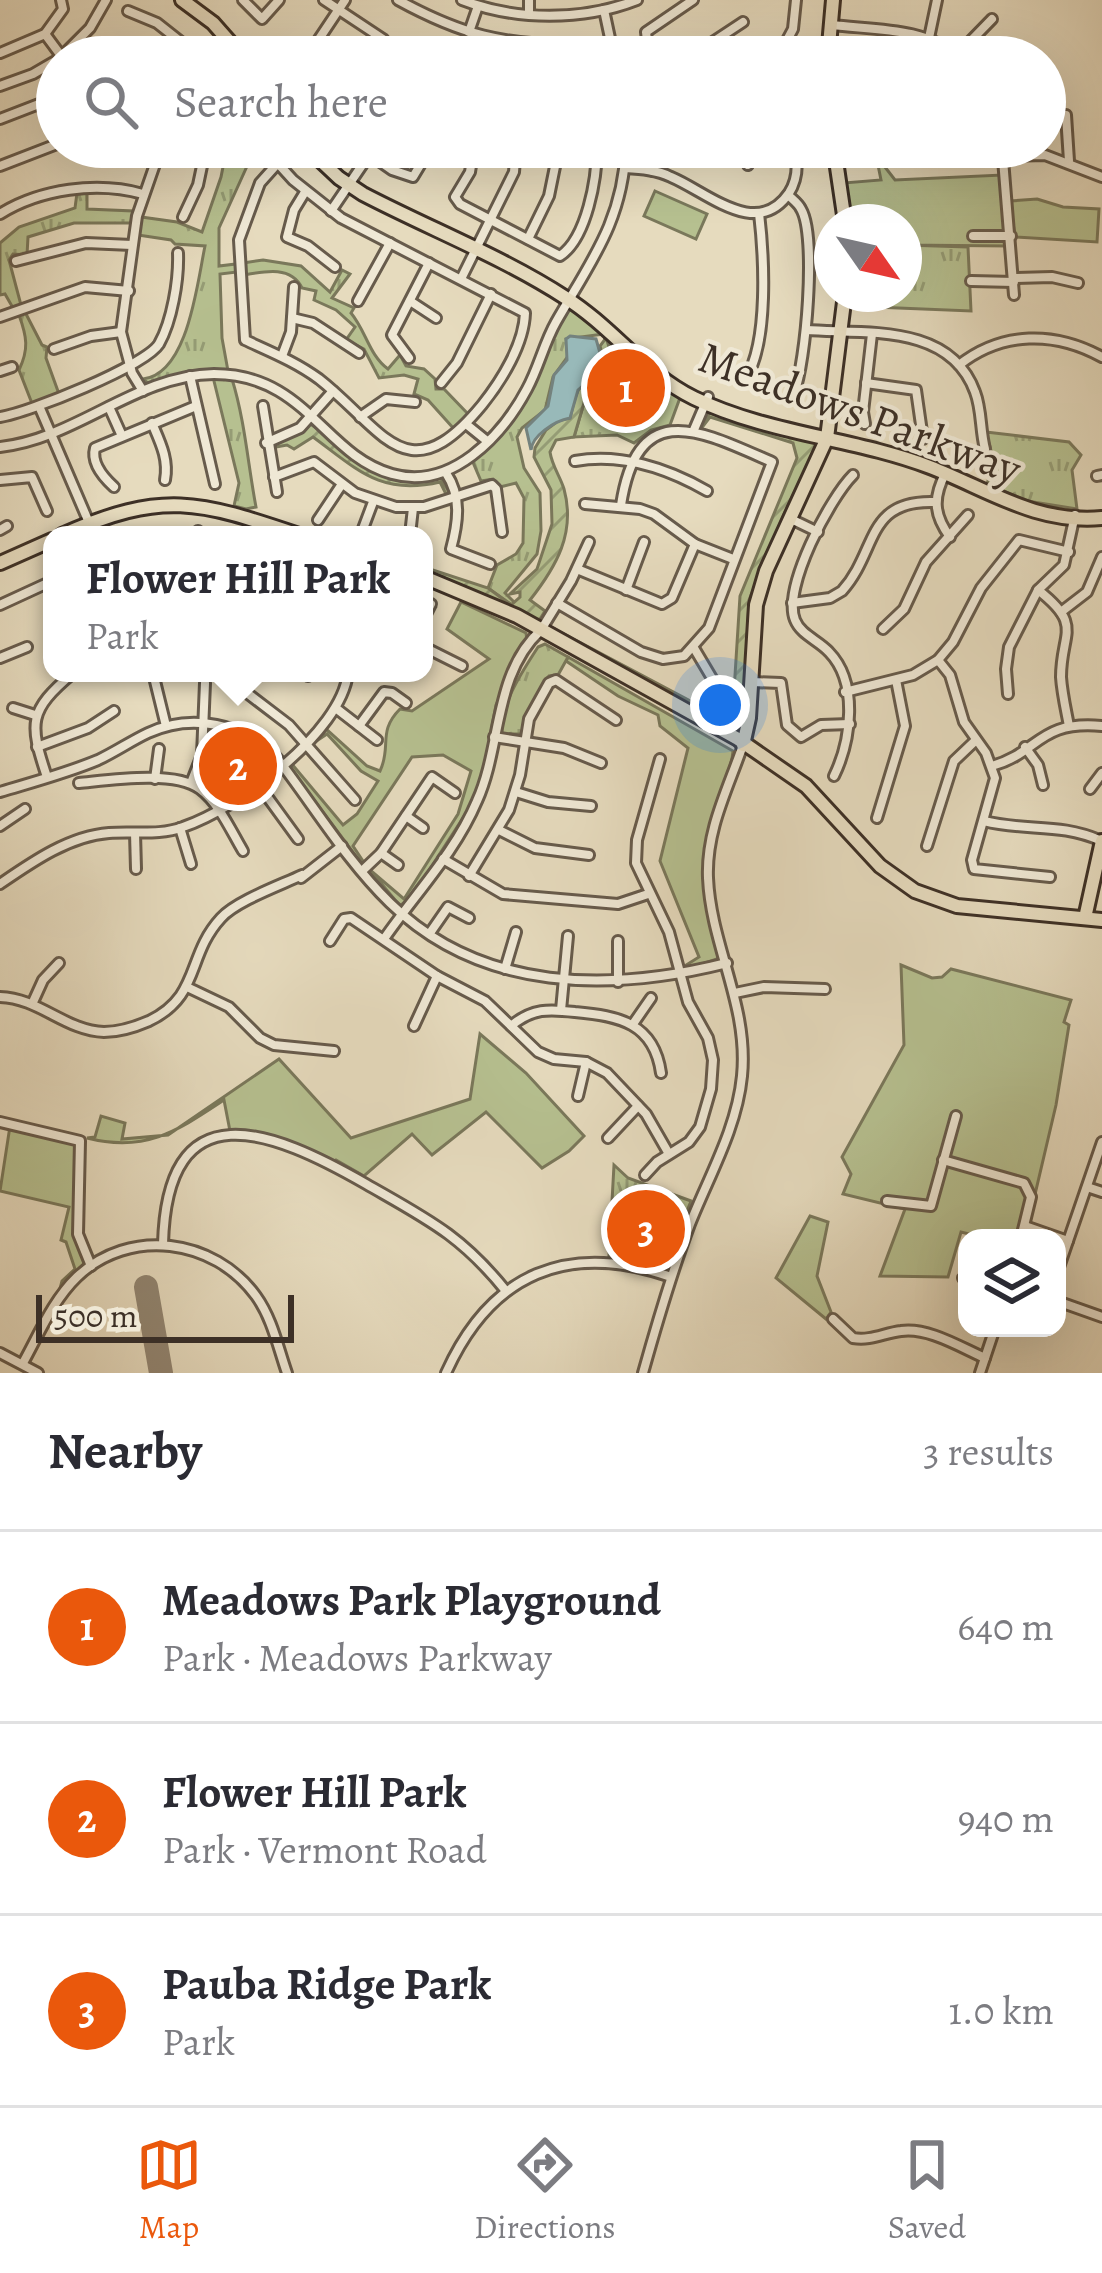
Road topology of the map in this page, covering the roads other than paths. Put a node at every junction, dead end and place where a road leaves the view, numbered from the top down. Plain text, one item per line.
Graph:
1 (61, 0) edge
2 (106, 0) edge
3 (182, 0) edge
4 (193, 0) edge
5 (243, 0) edge
6 (280, 0) edge
7 (324, 0) edge
8 (398, 0) edge
9 (462, 0) edge
10 (529, 0) edge
11 (637, 0) edge
12 (693, 0) edge
13 (796, 0) edge
14 (833, 0) edge
15 (937, 0) edge
16 (342, 4) edge
17 (478, 6) junction
18 (604, 10) junction
19 (128, 11) dead end
20 (529, 14) junction
21 (992, 20) dead end
22 (743, 22) dead end
23 (830, 25) junction
24 (469, 33) junction
25 (45, 34) joint
26 (40, 36) edge
27 (82, 36) edge
28 (173, 36) edge
29 (224, 36) edge
30 (224, 36) edge
31 (321, 36) edge
32 (379, 36) edge
33 (479, 36) edge
34 (610, 36) edge
35 (646, 36) edge
36 (724, 36) edge
37 (789, 36) edge
38 (829, 36) edge
39 (914, 36) edge
40 (929, 36) edge
41 (977, 36) edge
42 (36, 38) edge
43 (0, 53) edge
44 (36, 72) edge
45 (0, 86) edge
46 (36, 105) edge
47 (1066, 115) dead end
48 (0, 118) edge
49 (36, 152) edge
50 (1066, 160) edge
51 (1069, 161) junction
52 (0, 166) edge
53 (153, 168) edge
54 (202, 168) edge
55 (273, 168) edge
56 (281, 168) edge
57 (333, 168) edge
58 (360, 168) edge
59 (390, 168) edge
60 (418, 168) edge
61 (471, 168) edge
62 (514, 168) edge
63 (555, 168) edge
64 (595, 168) edge
65 (625, 168) joint
66 (653, 168) edge
67 (795, 168) edge
68 (837, 168) edge
69 (1004, 168) edge
70 (652, 171) junction
71 (1102, 177) edge
72 (350, 183) junction
73 (305, 192) junction
74 (143, 194) junction
75 (788, 195) junction
76 (842, 204) edge
77 (331, 211) junction
78 (759, 213) junction
79 (0, 214) edge
80 (183, 218) dead end
81 (491, 220) junction
82 (973, 236) dead end
83 (1011, 236) junction
84 (528, 239) junction
85 (390, 243) junction
86 (132, 245) junction
87 (476, 248) junction
88 (178, 253) dead end
89 (16, 261) dead end
90 (429, 263) junction
91 (335, 267) dead end
92 (461, 279) junction
93 (1014, 280) junction
94 (971, 281) dead end
95 (1078, 283) dead end
96 (294, 287) dead end
97 (130, 291) junction
98 (491, 294) junction
99 (1014, 295) dead end
100 (572, 298) junction
101 (358, 301) dead end
102 (410, 301) junction
103 (843, 312) edge
104 (0, 317) edge
105 (292, 318) junction
106 (436, 318) dead end
107 (806, 330) junction
108 (121, 332) junction
109 (841, 332) junction
110 (872, 334) junction
111 (54, 349) dead end
112 (359, 353) dead end
113 (282, 356) junction
114 (409, 358) dead end
115 (1102, 358) edge
116 (131, 365) junction
117 (959, 365) junction
118 (11, 367) dead end
119 (0, 370) edge
120 (190, 376) junction
121 (746, 378) dead end
122 (441, 383) dead end
123 (866, 383) junction
124 (143, 391) junction
125 (333, 391) junction
126 (794, 392) dead end
127 (415, 402) dead end
128 (706, 402) junction
129 (39, 406) junction
130 (196, 406) junction
131 (263, 406) dead end
132 (109, 407) junction
133 (312, 415) junction
134 (0, 417) edge
135 (360, 417) junction
136 (152, 423) junction
137 (466, 424) junction
138 (865, 424) dead end
139 (51, 432) junction
140 (693, 432) junction
141 (827, 435) junction
142 (122, 436) junction
143 (923, 440) dead end
144 (487, 441) junction
145 (266, 443) junction
146 (0, 446) edge
147 (985, 449) dead end
148 (575, 461) dead end
149 (631, 462) junction
150 (946, 471) junction
151 (444, 472) junction
152 (853, 475) dead end
153 (274, 476) junction
154 (0, 480) edge
155 (165, 480) dead end
156 (215, 484) dead end
157 (342, 484) junction
158 (114, 487) dead end
159 (707, 491) dead end
160 (277, 492) dead end
161 (455, 498) junction
162 (374, 502) junction
163 (934, 502) junction
164 (586, 505) dead end
165 (621, 505) junction
166 (413, 508) junction
167 (47, 511) dead end
168 (968, 515) dead end
169 (1102, 515) edge
170 (1074, 516) junction
171 (791, 519) junction
172 (318, 520) dead end
173 (92, 525) junction
174 (89, 526) edge
175 (252, 526) edge
176 (272, 526) edge
177 (364, 526) edge
178 (411, 526) edge
179 (502, 532) dead end
180 (818, 532) junction
181 (950, 536) junction
182 (589, 542) dead end
183 (644, 542) dead end
184 (695, 544) junction
185 (43, 547) edge
186 (1069, 552) junction
187 (1102, 557) edge
188 (734, 559) junction
189 (490, 564) dead end
190 (0, 566) edge
191 (577, 569) junction
192 (433, 583) edge
193 (43, 585) edge
194 (626, 590) junction
195 (1038, 590) junction
196 (557, 603) junction
197 (792, 603) junction
198 (0, 605) edge
199 (1061, 612) junction
200 (883, 629) dead end
201 (539, 633) junction
202 (27, 646) dead end
203 (694, 648) junction
204 (433, 652) edge
205 (0, 658) edge
206 (938, 660) junction
207 (462, 666) dead end
208 (896, 680) junction
209 (63, 682) edge
210 (155, 682) edge
211 (345, 682) edge
212 (752, 682) junction
213 (205, 683) dead end
214 (845, 692) junction
215 (247, 694) dead end
216 (1008, 694) dead end
217 (406, 703) dead end
218 (713, 705) dead end
219 (14, 708) dead end
220 (337, 709) junction
221 (114, 711) dead end
222 (35, 715) junction
223 (616, 720) dead end
224 (204, 724) junction
225 (850, 724) junction
226 (166, 726) junction
227 (359, 726) junction
228 (1069, 726) junction
229 (1102, 727) edge
230 (494, 737) junction
231 (377, 740) dead end
232 (526, 741) junction
233 (974, 741) junction
234 (307, 744) junction
235 (37, 746) junction
236 (743, 746) junction
237 (1025, 748) junction
238 (159, 749) dead end
239 (660, 759) dead end
240 (282, 764) junction
241 (601, 764) dead end
242 (992, 766) junction
243 (1102, 773) edge
244 (834, 776) dead end
245 (47, 778) junction
246 (155, 779) junction
247 (80, 783) dead end
248 (191, 783) junction
249 (257, 784) junction
250 (1043, 785) dead end
251 (1, 789) edge
252 (1090, 789) dead end
253 (516, 792) junction
254 (455, 793) dead end
255 (355, 800) dead end
256 (591, 806) dead end
257 (25, 809) dead end
258 (220, 813) junction
259 (406, 816) junction
260 (877, 818) dead end
261 (984, 821) junction
262 (0, 826) edge
263 (180, 828) junction
264 (423, 828) dead end
265 (499, 830) junction
266 (135, 833) junction
267 (298, 839) dead end
268 (1102, 841) edge
269 (342, 846) junction
270 (927, 846) dead end
271 (243, 851) dead end
272 (381, 853) junction
273 (589, 855) dead end
274 (443, 859) junction
275 (191, 864) dead end
276 (398, 866) dead end
277 (136, 869) dead end
278 (362, 871) junction
279 (469, 876) junction
280 (1050, 877) dead end
281 (2, 879) edge
282 (648, 894) junction
283 (403, 915) junction
284 (469, 918) dead end
285 (1085, 918) junction
286 (1102, 920) edge
287 (516, 932) dead end
288 (430, 933) junction
289 (568, 936) dead end
290 (384, 939) junction
291 (330, 941) dead end
292 (618, 941) dead end
293 (59, 962) dead end
294 (727, 963) junction
295 (505, 969) junction
296 (681, 975) junction
297 (437, 976) junction
298 (564, 979) junction
299 (618, 982) junction
300 (187, 987) junction
301 (825, 988) dead end
302 (735, 993) junction
303 (0, 997) edge
304 (651, 998) dead end
305 (33, 1002) junction
306 (561, 1010) junction
307 (633, 1024) junction
308 (414, 1026) dead end
309 (511, 1026) junction
310 (334, 1051) dead end
311 (586, 1062) junction
312 (661, 1073) dead end
313 (578, 1096) dead end
314 (638, 1106) junction
315 (956, 1117) dead end
316 (0, 1122) edge
317 (608, 1138) dead end
318 (1102, 1142) edge
319 (669, 1154) junction
320 (944, 1160) junction
321 (645, 1175) dead end
322 (1087, 1187) junction
323 (1102, 1192) edge
324 (887, 1201) dead end
325 (1024, 1226) junction
326 (1023, 1229) edge
327 (1068, 1241) junction
328 (163, 1244) junction
329 (1066, 1247) edge
330 (91, 1265) junction
331 (671, 1276) junction
332 (506, 1291) junction
333 (1066, 1303) edge
334 (1102, 1317) edge
335 (833, 1319) dead end
336 (992, 1337) edge
337 (0, 1354) edge
338 (985, 1358) junction
339 (23, 1363) junction
340 (38, 1373) edge
341 (287, 1373) edge
342 (446, 1373) edge
343 (644, 1373) edge
344 (980, 1373) edge

1 - 25 street
2 - 27 street
3 - 29 main road
4 - 30 main road
5 - 6 street
7 - 16 street
8 - 24 street
9 - 17 street
10 - 20 street
11 - 18 street
12 - 35 street
13 - 37 street
14 - 23 main road
15 - 40 street
16 - 31 street
16 - 32 street
17 - 20 street
17 - 24 street
18 - 20 street
18 - 34 street
19 - 28 street
21 - 41 street
22 - 36 street
23 - 38 main road
23 - 39 street
24 - 33 street
25 - 26 street
42 - 43 street
44 - 45 street
46 - 48 street
47 - 51 street
49 - 52 street
50 - 51 street
51 - 71 street
53 - 74 street
54 - 80 street
55 - 113 street
56 - 73 street
57 - 72 main road, Meadows Parkway
58 - 72 street
59 - 60 street
61 - 81 street
62 - 81 street
63 - 84 street
64 - 84 street
65 - 70 street
65 - 100 street
66 - 70 street
67 - 75 street
68 - 76 main road
69 - 83 street
70 - 78 street
72 - 77 street
72 - 87 main road, Meadows Parkway
73 - 77 street
73 - 91 street
74 - 79 street
74 - 86 street
75 - 78 street
75 - 107 street
77 - 85 street
78 - 121 street
81 - 84 street
81 - 87 street
82 - 83 street
83 - 93 street
85 - 90 street
85 - 101 street
86 - 89 street
86 - 97 street
87 - 92 street
87 - 100 main road, Meadows Parkway
88 - 116 street
90 - 92 street
90 - 102 street
92 - 98 street
93 - 94 street
93 - 95 street
93 - 99 street
96 - 105 street
97 - 104 street
97 - 108 street
98 - 122 street
98 - 137 street
100 - 128 main road, Meadows Parkway
100 - 144 street
102 - 106 street
102 - 114 street
103 - 109 main road
105 - 112 street
105 - 113 street
107 - 109 street
107 - 126 street
108 - 111 street
108 - 116 street
109 - 110 street
109 - 141 main road
110 - 117 street
110 - 123 street
113 - 125 street
115 - 117 street
116 - 124 street
116 - 129 street
117 - 147 street
118 - 119 street
120 - 124 street
120 - 130 street
120 - 133 street
123 - 138 street
123 - 143 street
124 - 132 street
125 - 133 street
125 - 135 street
127 - 135 street
128 - 140 street
128 - 141 main road, Meadows Parkway
129 - 134 street
129 - 139 street
130 - 136 street
130 - 156 street
131 - 145 street
132 - 139 street
132 - 142 street
133 - 145 street
133 - 151 street
135 - 137 street
136 - 142 street
136 - 155 street
137 - 144 street
139 - 146 street
139 - 173 street
140 - 149 street
140 - 188 street
141 - 150 main road, Meadows Parkway
141 - 171 main road
142 - 158 street
144 - 151 street
145 - 153 street
148 - 149 street
149 - 159 street
149 - 165 street
150 - 163 street
150 - 170 main road, Meadows Parkway
151 - 161 street
152 - 180 street
153 - 157 street
153 - 160 street
154 - 167 street
157 - 162 street
157 - 172 street
161 - 166 street
161 - 179 street
161 - 189 street
162 - 166 street
162 - 177 street
163 - 181 street
163 - 197 street
164 - 165 street
165 - 184 street
166 - 178 street
168 - 181 street
169 - 170 main road, Meadows Parkway
170 - 186 street
171 - 180 street
171 - 212 main road
173 - 174 main road
173 - 175 main road
173 - 176 main road
180 - 197 street
181 - 200 street
182 - 191 street
183 - 194 street
184 - 188 street
184 - 194 street
185 - 190 main road
186 - 195 street
186 - 206 street
187 - 199 street
188 - 203 street
191 - 194 street
191 - 196 street
192 - 201 main road
193 - 198 street
195 - 199 street
195 - 216 street
196 - 201 street
196 - 203 street
197 - 214 street
199 - 228 street
201 - 230 street
201 - 236 main road
202 - 205 street
203 - 218 street
204 - 207 street
206 - 208 street
206 - 233 street
208 - 214 street
208 - 260 street
209 - 222 street
210 - 226 street
211 - 220 street
212 - 225 street
212 - 236 main road
213 - 224 street
214 - 225 street
215 - 234 street
217 - 227 street
219 - 222 street
220 - 227 street
220 - 234 street
221 - 235 street
222 - 235 street
223 - 232 street
224 - 226 street
224 - 240 street
224 - 248 street
225 - 244 street
226 - 245 street
227 - 231 street
228 - 229 street
228 - 237 street
230 - 232 street
230 - 274 street
232 - 241 street
232 - 253 street
233 - 242 street
233 - 270 street
234 - 240 street
234 - 255 street
235 - 245 street
236 - 285 main road
236 - 294 street
237 - 242 street
237 - 250 street
238 - 246 street
239 - 282 street
240 - 249 street
240 - 269 street
242 - 261 street
243 - 252 street
245 - 251 street
246 - 247 street
246 - 248 street
248 - 258 street
249 - 258 street
249 - 267 street
253 - 256 street
253 - 265 street
254 - 259 street
257 - 262 street
258 - 263 street
258 - 271 street
259 - 264 street
259 - 272 street
261 - 268 street
261 - 280 street
263 - 266 street
263 - 275 street
265 - 273 street
265 - 279 street
266 - 277 street
266 - 281 street
268 - 285 main road
269 - 278 street
269 - 300 street
272 - 276 street
272 - 278 street
274 - 279 street
274 - 283 street
278 - 283 street
279 - 282 street
282 - 296 street
283 - 288 street
283 - 290 street
284 - 288 street
285 - 286 main road
287 - 295 street
288 - 295 street
289 - 298 street
290 - 291 street
290 - 297 street
292 - 299 street
293 - 305 street
294 - 296 street
294 - 302 street
295 - 298 street
296 - 299 street
296 - 319 street
297 - 308 street
297 - 309 street
298 - 299 street
298 - 306 street
300 - 305 street
300 - 310 street
301 - 302 street
302 - 331 street
303 - 305 street
304 - 307 street
306 - 307 street
306 - 309 street
307 - 312 street
309 - 311 street
311 - 313 street
311 - 314 street
314 - 317 street
314 - 319 street
315 - 320 street
316 - 330 street
318 - 322 street
319 - 321 street
320 - 324 street
320 - 325 street
322 - 323 street
322 - 327 street
325 - 326 street
325 - 327 street
327 - 329 street
328 - 330 street
328 - 332 street
328 - 341 street
330 - 339 street
331 - 332 street
331 - 343 street
332 - 342 street
333 - 334 street
335 - 338 street
336 - 338 street
337 - 339 street
338 - 344 street
339 - 340 street

